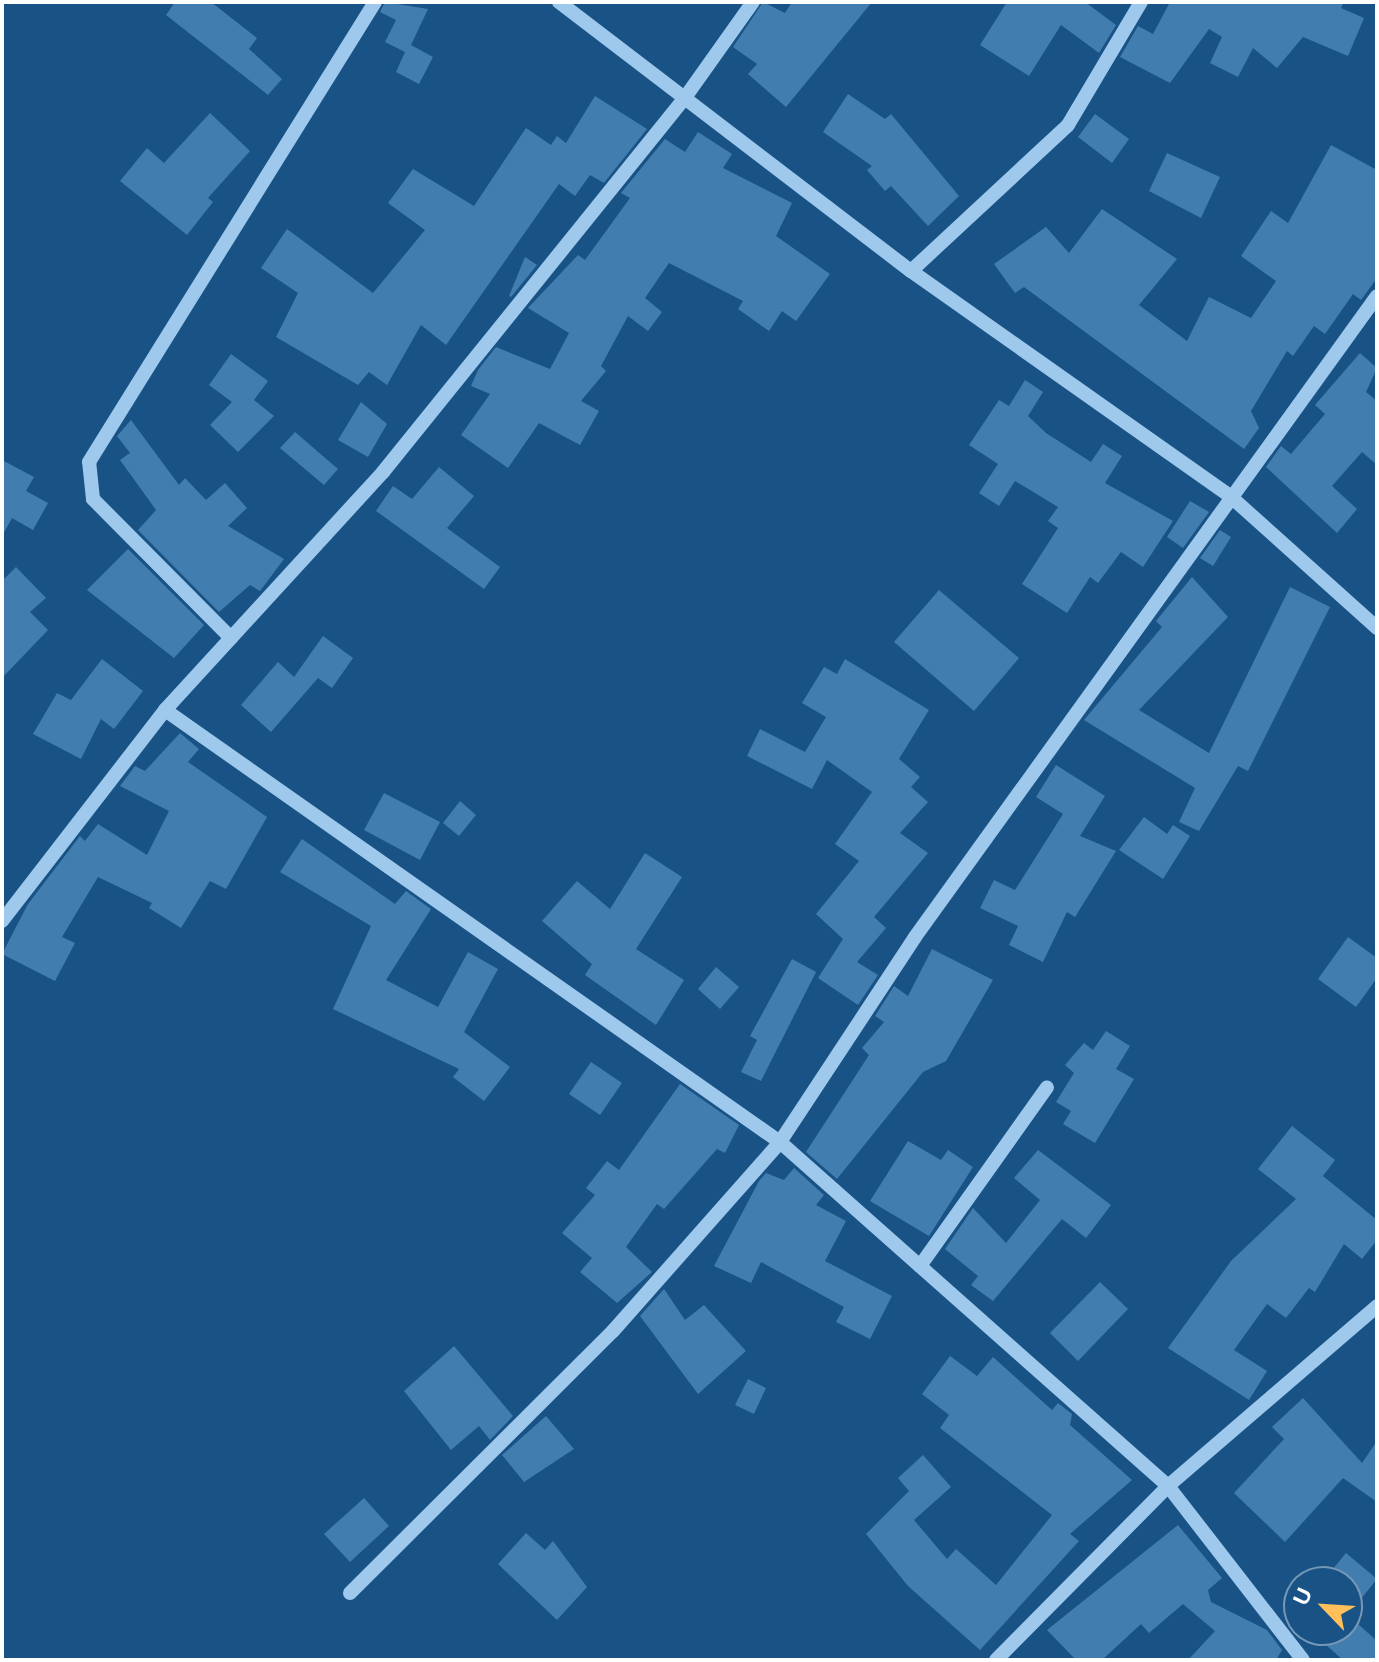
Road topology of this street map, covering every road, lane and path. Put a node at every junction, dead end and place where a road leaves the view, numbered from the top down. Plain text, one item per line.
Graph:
1 (375, 2) edge
2 (559, 2) edge
3 (753, 2) edge
4 (1141, 2) edge
5 (684, 99) junction
6 (911, 271) junction
7 (1377, 296) edge
8 (1230, 496) junction
9 (1377, 628) edge
10 (231, 638) junction
11 (165, 710) junction
12 (2, 921) edge
13 (1047, 1087) dead end
14 (780, 1142) junction
15 (920, 1266) junction
16 (1377, 1306) edge
17 (1168, 1486) junction
18 (350, 1593) dead end
19 (996, 1660) edge
20 (1303, 1660) edge

1 - 10 street
2 - 5 street
3 - 5 street
4 - 6 street
5 - 6 street
5 - 10 street
6 - 8 street
7 - 8 street
8 - 9 street
8 - 14 street
10 - 11 street
11 - 12 street
11 - 14 street
13 - 15 street
14 - 15 street
14 - 18 street
15 - 17 street
16 - 17 street
17 - 19 street
17 - 20 street

